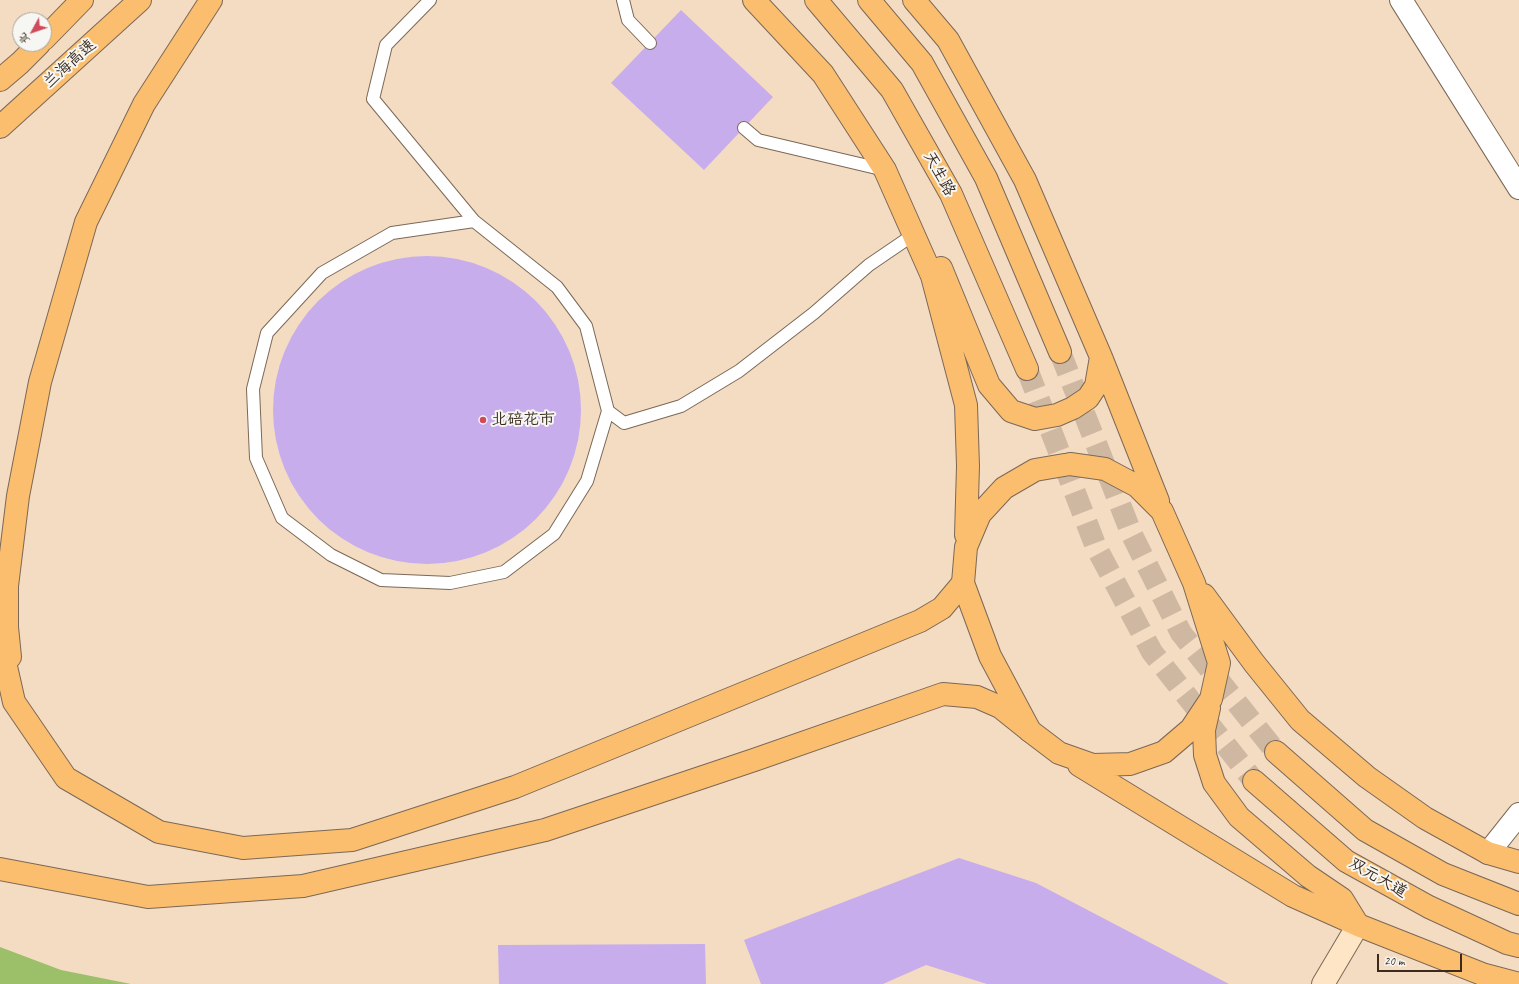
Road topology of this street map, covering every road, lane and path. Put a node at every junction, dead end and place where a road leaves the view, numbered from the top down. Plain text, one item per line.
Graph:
1 (82, 0) edge
2 (140, 0) edge
3 (211, 0) edge
4 (430, 0) edge
5 (623, 0) edge
6 (754, 0) edge
7 (816, 0) edge
8 (869, 0) edge
9 (914, 0) edge
10 (1401, 0) edge
11 (52, 31) edge
12 (650, 43) dead end
13 (31, 52) edge
14 (823, 74) junction
15 (0, 80) edge
16 (0, 127) edge
17 (744, 128) dead end
18 (885, 170) junction
19 (1519, 188) edge
20 (474, 221) junction
21 (913, 235) junction
22 (1060, 352) tunnel mouth
23 (1101, 357) junction
24 (1027, 369) tunnel mouth
25 (608, 411) junction
26 (1162, 511) junction
27 (966, 547) junction
28 (963, 583) junction
29 (1194, 583) junction
30 (0, 640) edge
31 (1211, 699) junction
32 (14, 702) junction
33 (1030, 731) junction
34 (1276, 752) tunnel mouth
35 (1059, 753) junction
36 (1254, 781) tunnel mouth
37 (1519, 814) edge
38 (1488, 853) junction
39 (1519, 862) edge
40 (0, 869) edge
41 (1519, 904) edge
42 (1358, 925) junction
43 (1519, 946) edge
44 (1323, 984) edge
45 (1519, 984) edge

1 - 11 main road
2 - 16 main road, 兰海高速
3 - 32 main road
4 - 20 lane
5 - 12 lane
6 - 14 main road
7 - 24 main road, 天生路
8 - 22 main road
9 - 23 main road
10 - 19 street
13 - 15 main road
14 - 18 main road
14 - 23 main road
17 - 18 lane
18 - 21 main road
20 - 25 lane
20 - 25 lane
21 - 25 lane
21 - 27 main road
23 - 26 main road
26 - 27 main road
26 - 29 main road
27 - 28 main road
28 - 32 main road
28 - 33 main road
29 - 31 main road
29 - 38 main road
30 - 32 main road
31 - 35 main road
31 - 42 main road
33 - 35 main road
33 - 40 main road
34 - 41 main road
35 - 42 main road
36 - 43 main road, 双元大道
37 - 38 street
38 - 39 main road
42 - 44 street
42 - 45 main road

